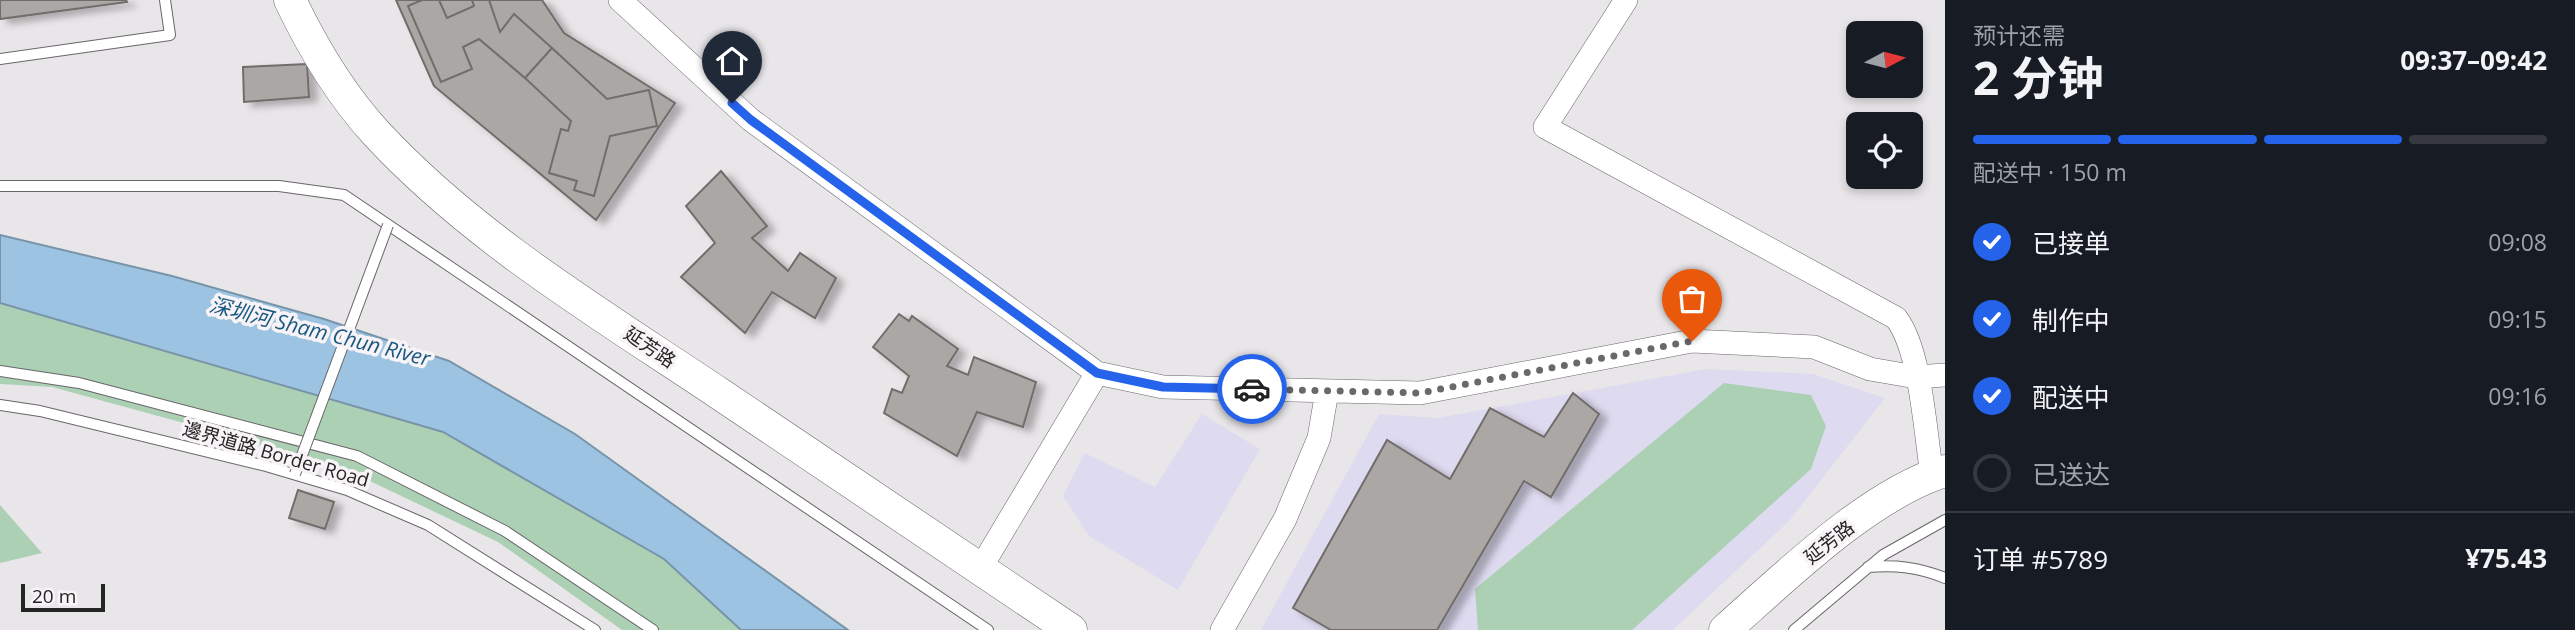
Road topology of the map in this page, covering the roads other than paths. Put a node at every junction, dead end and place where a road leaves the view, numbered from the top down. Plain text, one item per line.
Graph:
1 (165, 0) edge
2 (290, 0) edge
3 (620, 0) edge
4 (1626, 0) edge
5 (0, 59) edge
6 (0, 186) edge
7 (388, 225) junction
8 (0, 371) edge
9 (1097, 373) junction
10 (1945, 375) edge
11 (1916, 377) junction
12 (1327, 391) junction
13 (0, 405) edge
14 (1939, 473) edge
15 (295, 474) junction
16 (1945, 520) edge
17 (1868, 567) junction
18 (980, 569) junction
19 (1945, 578) edge
20 (595, 630) edge
21 (653, 630) edge
22 (988, 630) edge
23 (1071, 630) edge
24 (1222, 630) edge
25 (1725, 630) edge
26 (1794, 630) edge

1 - 5 lane
2 - 18 main road, 延芳路
3 - 9 street
4 - 11 street
6 - 7 lane
7 - 15 lane, bridge
7 - 22 lane
8 - 21 lane
9 - 12 street
9 - 18 street
10 - 11 street
11 - 12 street
11 - 14 street
12 - 24 street
13 - 15 lane, 邊界道路 Border Road
14 - 25 main road, 延芳路
15 - 20 lane, 邊界道路 Border Road
16 - 17 lane
17 - 19 lane
17 - 26 lane
18 - 23 main road, 延芳路

